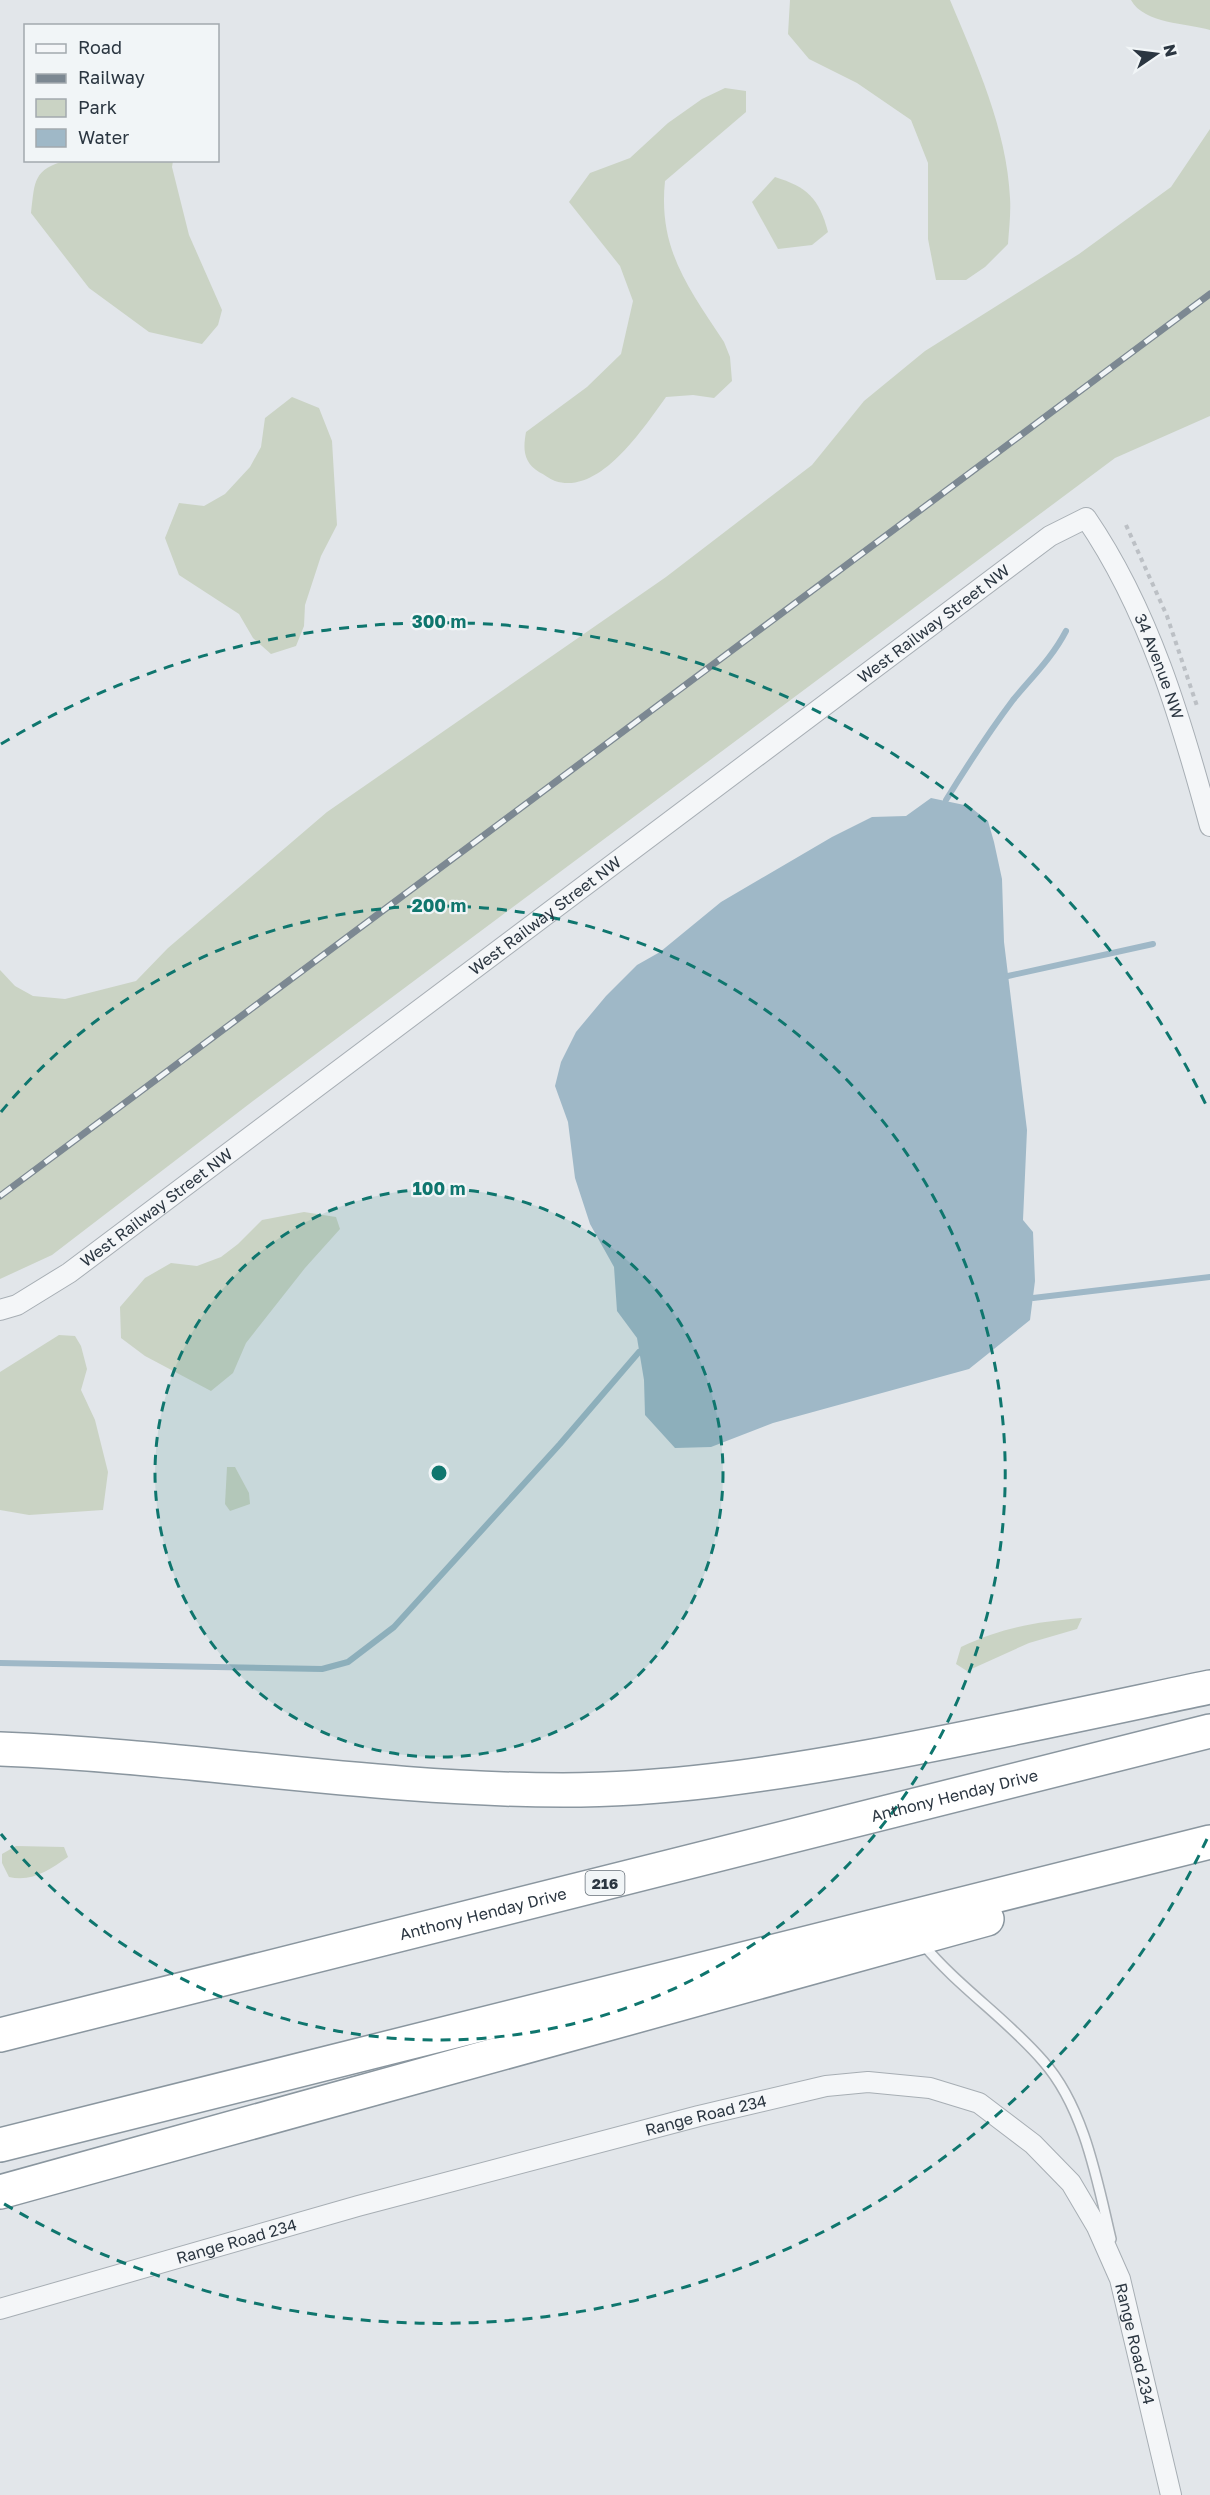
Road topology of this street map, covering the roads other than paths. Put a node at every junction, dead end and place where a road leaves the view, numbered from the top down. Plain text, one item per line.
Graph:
1 (1086, 518) joint
2 (1210, 826) edge
3 (0, 1310) edge
4 (1210, 1687) edge
5 (1210, 1731) edge
6 (0, 1749) edge
7 (1210, 1842) edge
8 (1134, 1861) junction
9 (919, 1939) junction
10 (0, 2035) edge
11 (0, 2145) edge
12 (0, 2192) edge
13 (1120, 2279) junction
14 (0, 2309) edge
15 (1171, 2495) edge

1 - 2 street, 34 Avenue NW
1 - 3 street, West Railway Street NW
4 - 6 highway
5 - 10 highway, Anthony Henday Drive / 216
7 - 8 highway
8 - 9 highway
8 - 11 highway
9 - 12 highway
9 - 13 lane
13 - 14 street, Range Road 234
13 - 15 street, Range Road 234

